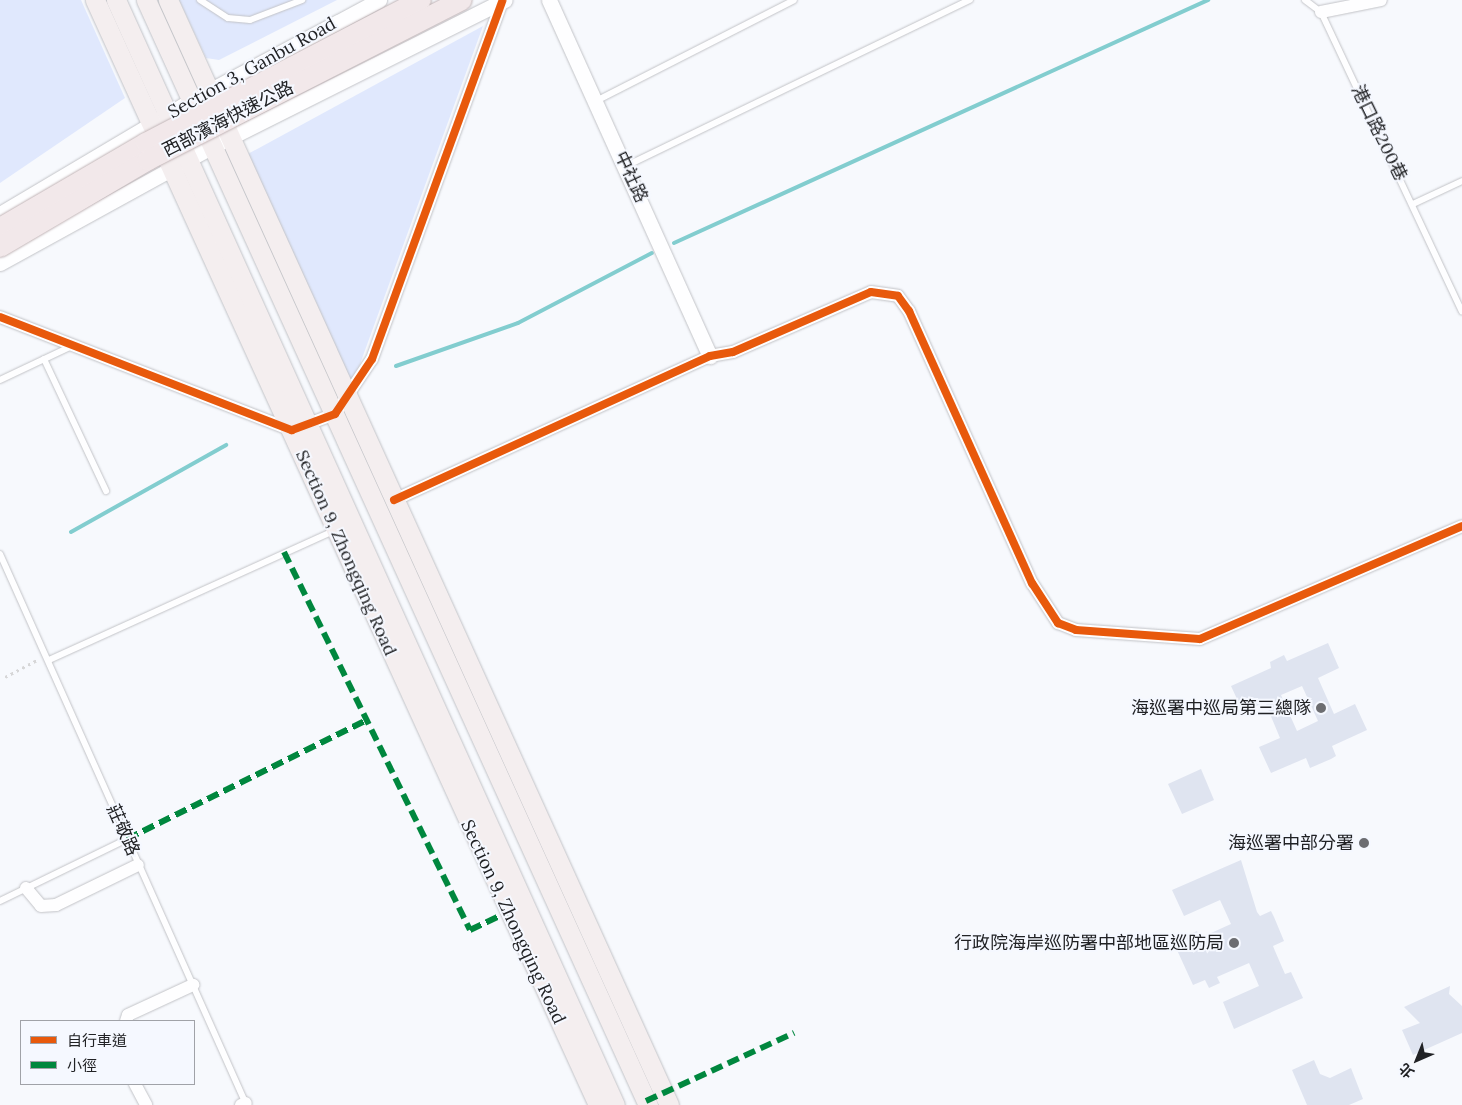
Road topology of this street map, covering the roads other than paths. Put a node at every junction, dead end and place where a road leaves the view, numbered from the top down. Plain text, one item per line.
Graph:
1 (95, 0) edge
2 (116, 0) edge
3 (146, 0) edge
4 (168, 0) edge
5 (200, 0) edge
6 (302, 0) edge
7 (380, 0) edge
8 (421, 0) edge
9 (462, 0) edge
10 (549, 0) edge
11 (794, 0) edge
12 (970, 0) edge
13 (1305, 0) edge
14 (1381, 0) edge
15 (503, 1) edge
16 (1321, 12) junction
17 (208, 91) junction
18 (192, 100) junction
19 (596, 102) junction
20 (169, 114) junction
21 (152, 123) junction
22 (231, 138) junction
23 (213, 146) junction
24 (181, 163) junction
25 (626, 166) junction
26 (1462, 181) edge
27 (1413, 204) junction
28 (0, 214) edge
29 (0, 228) edge
30 (0, 247) edge
31 (0, 263) edge
32 (1462, 311) edge
33 (0, 317) edge
34 (73, 345) junction
35 (710, 356) junction
36 (44, 359) junction
37 (0, 380) edge
38 (348, 394) junction
39 (335, 414) junction
40 (301, 428) junction
41 (106, 491) dead end
42 (394, 500) junction
43 (1462, 526) edge
44 (335, 530) junction
45 (0, 554) edge
46 (48, 657) junction
47 (127, 840) junction
48 (138, 864) junction
49 (26, 888) junction
50 (0, 901) edge
51 (193, 985) junction
52 (126, 1020) edge
53 (135, 1085) edge
54 (244, 1104) edge
55 (146, 1105) edge
56 (598, 1105) edge
57 (615, 1105) edge
58 (648, 1105) edge
59 (669, 1105) edge

1 - 21 main road, Section 9, Zhongqing Road
2 - 20 main road, Section 9, Zhongqing Road
3 - 18 main road
4 - 17 main road
5 - 6 lane
7 - 17 street, Section 3, Ganbu Road
8 - 29 highway, 西部濱海快速公路, bridge
9 - 30 highway, 西部濱海快速公路, bridge
10 - 19 street, 中社路
11 - 19 lane
12 - 25 lane
13 - 16 lane
14 - 16 street
15 - 22 street
15 - 38 street
16 - 27 lane, 港口路200巷
17 - 18 street, Section 3, Ganbu Road
17 - 22 main road
18 - 20 street, Section 3, Ganbu Road
18 - 23 main road
19 - 25 street, 中社路
20 - 21 street, Section 3, Ganbu Road
20 - 24 main road, Section 9, Zhongqing Road
21 - 24 main road, Section 9, Zhongqing Road
21 - 28 street, Section 3, Ganbu Road
22 - 23 street
22 - 38 main road
23 - 24 street
23 - 39 main road
24 - 31 street
24 - 40 main road, Section 9, Zhongqing Road
25 - 35 street, 中社路
26 - 27 lane
27 - 32 lane, 港口路200巷
33 - 34 street
34 - 36 lane
34 - 40 street
35 - 42 street
35 - 43 street
36 - 37 lane
36 - 41 lane
38 - 39 street
38 - 42 main road
39 - 40 street
39 - 58 main road
40 - 44 main road, Section 9, Zhongqing Road
40 - 57 main road, Section 9, Zhongqing Road
42 - 59 main road
44 - 46 lane
44 - 56 main road, Section 9, Zhongqing Road
45 - 46 lane, 莊敬路
46 - 47 lane, 莊敬路
47 - 48 lane, 莊敬路
47 - 49 lane
48 - 49 street
48 - 51 lane, 莊敬路
49 - 50 lane
51 - 52 street
51 - 54 lane, 莊敬路
53 - 55 street

